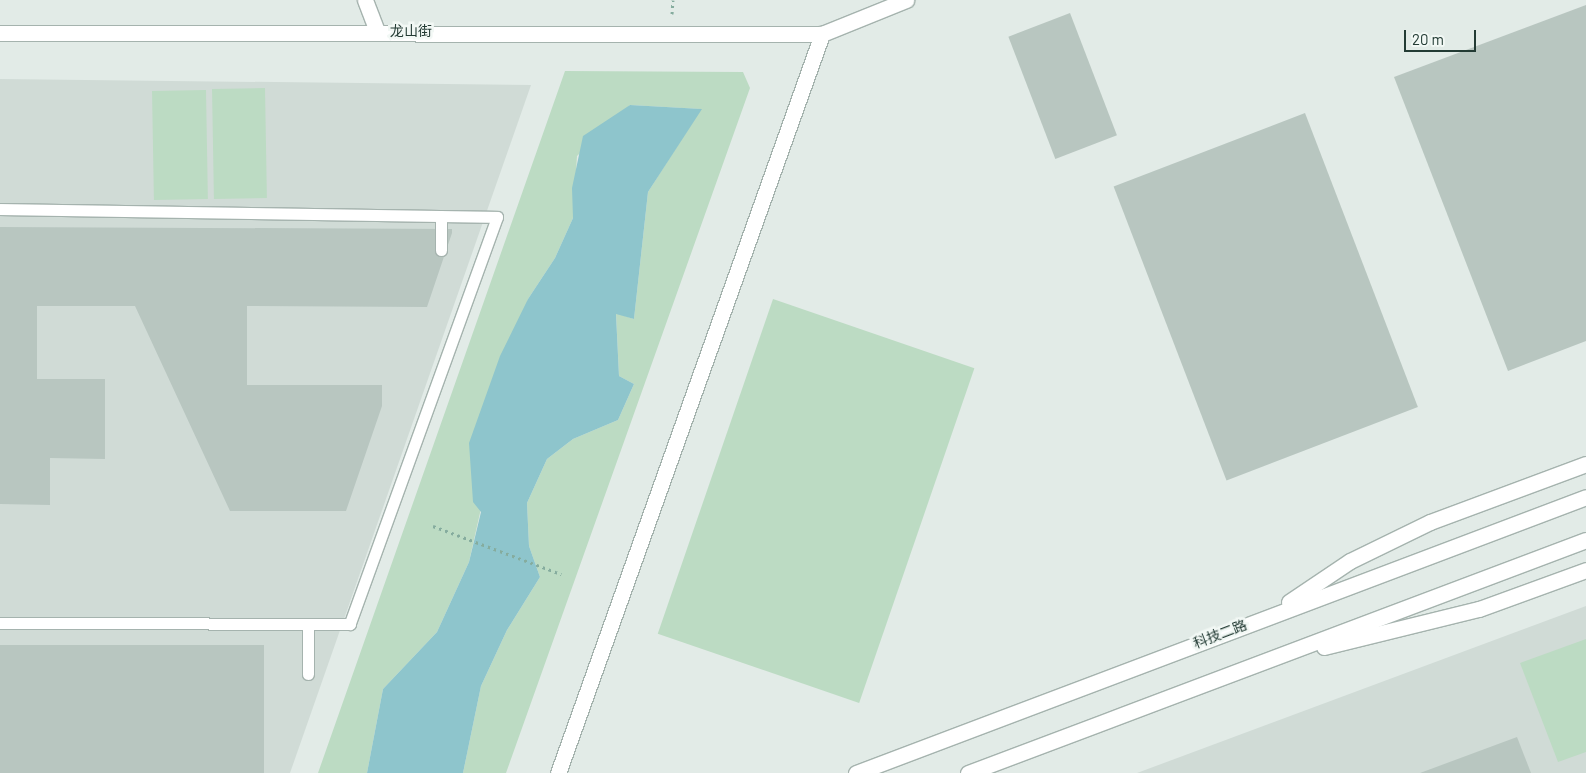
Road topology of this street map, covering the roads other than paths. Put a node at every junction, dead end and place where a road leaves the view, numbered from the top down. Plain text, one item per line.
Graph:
1 (365, 0) edge
2 (906, 0) edge
3 (377, 31) junction
4 (0, 33) edge
5 (822, 34) junction
6 (0, 209) edge
7 (441, 216) junction
8 (441, 250) dead end
9 (1586, 464) edge
10 (1586, 497) edge
11 (1586, 540) edge
12 (1586, 570) edge
13 (1267, 616) junction
14 (0, 623) edge
15 (308, 626) junction
16 (1284, 655) junction
17 (308, 674) dead end
18 (558, 773) edge
19 (856, 773) edge
20 (968, 773) edge

1 - 3 street
2 - 5 street
3 - 4 street, 龙山街
3 - 5 street, 龙山街
5 - 18 street
6 - 7 lane
7 - 8 lane
7 - 15 lane
9 - 13 street
10 - 13 street, 科技二路
11 - 16 street
12 - 16 street
13 - 19 street, 科技二路
14 - 15 lane
15 - 17 lane
16 - 20 street

